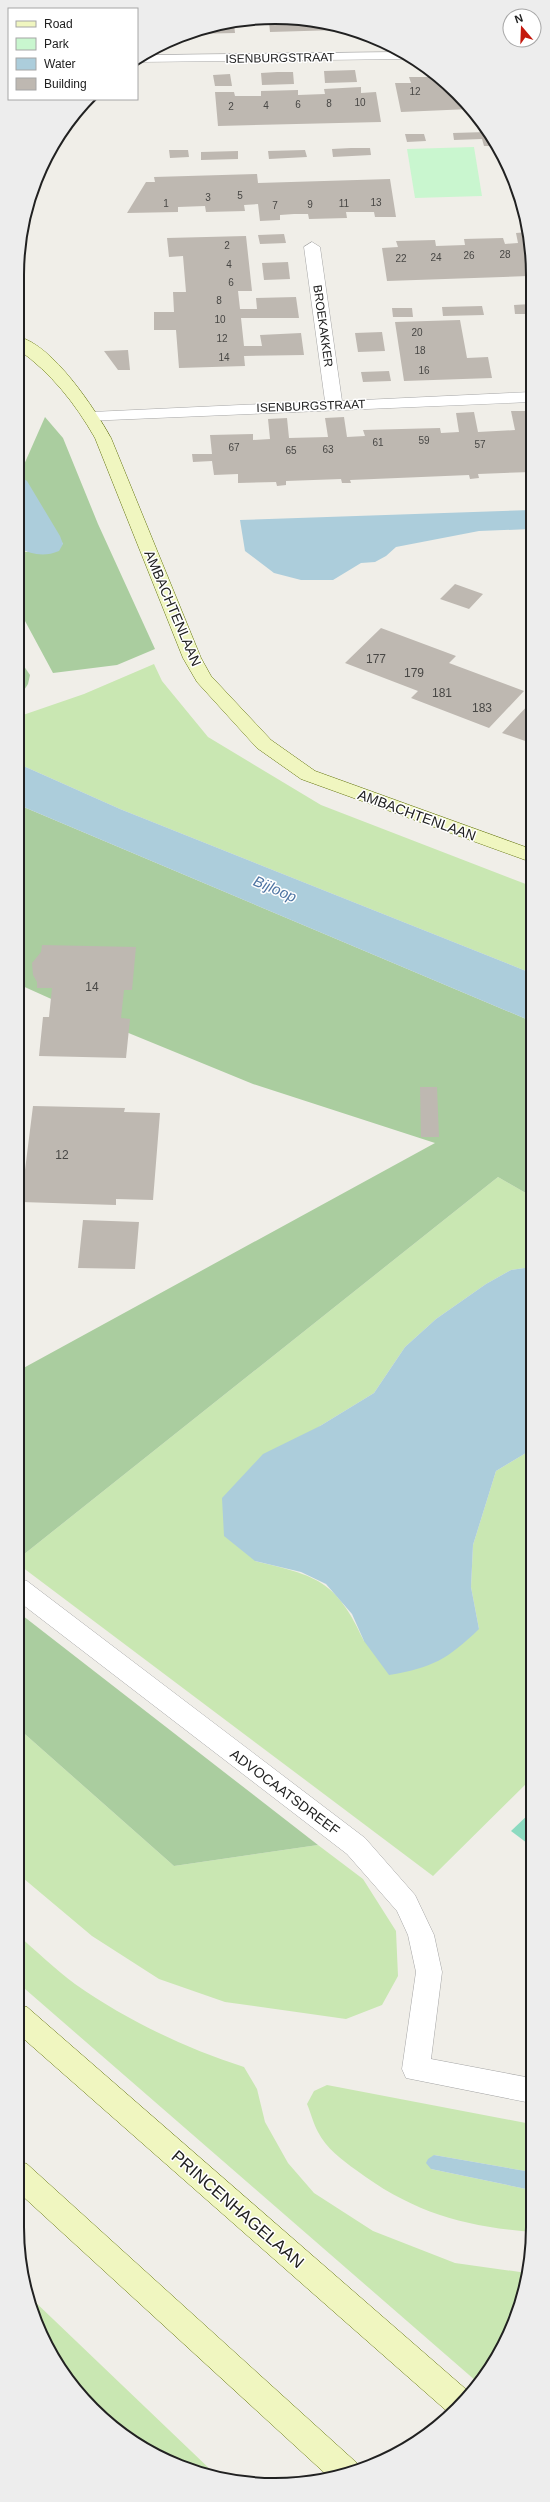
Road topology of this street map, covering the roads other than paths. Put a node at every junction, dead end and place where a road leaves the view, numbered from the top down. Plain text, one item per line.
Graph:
1 (397, 56) edge
2 (148, 59) edge
3 (312, 247) dead end
4 (24, 346) edge
5 (526, 397) edge
6 (334, 405) junction
7 (92, 417) junction
8 (526, 854) edge
9 (24, 1593) edge
10 (24, 2022) edge
11 (526, 2090) edge
12 (24, 2179) edge
13 (456, 2400) edge
14 (341, 2469) edge

1 - 2 street, ISENBURGSTRAAT
3 - 6 street, BROEKAKKER
4 - 7 street, AMBACHTENLAAN
5 - 6 street, ISENBURGSTRAAT
6 - 7 street, ISENBURGSTRAAT
7 - 8 street, AMBACHTENLAAN
9 - 11 street, ADVOCAATSDREEF
10 - 13 street, PRINCENHAGELAAN
12 - 14 street

